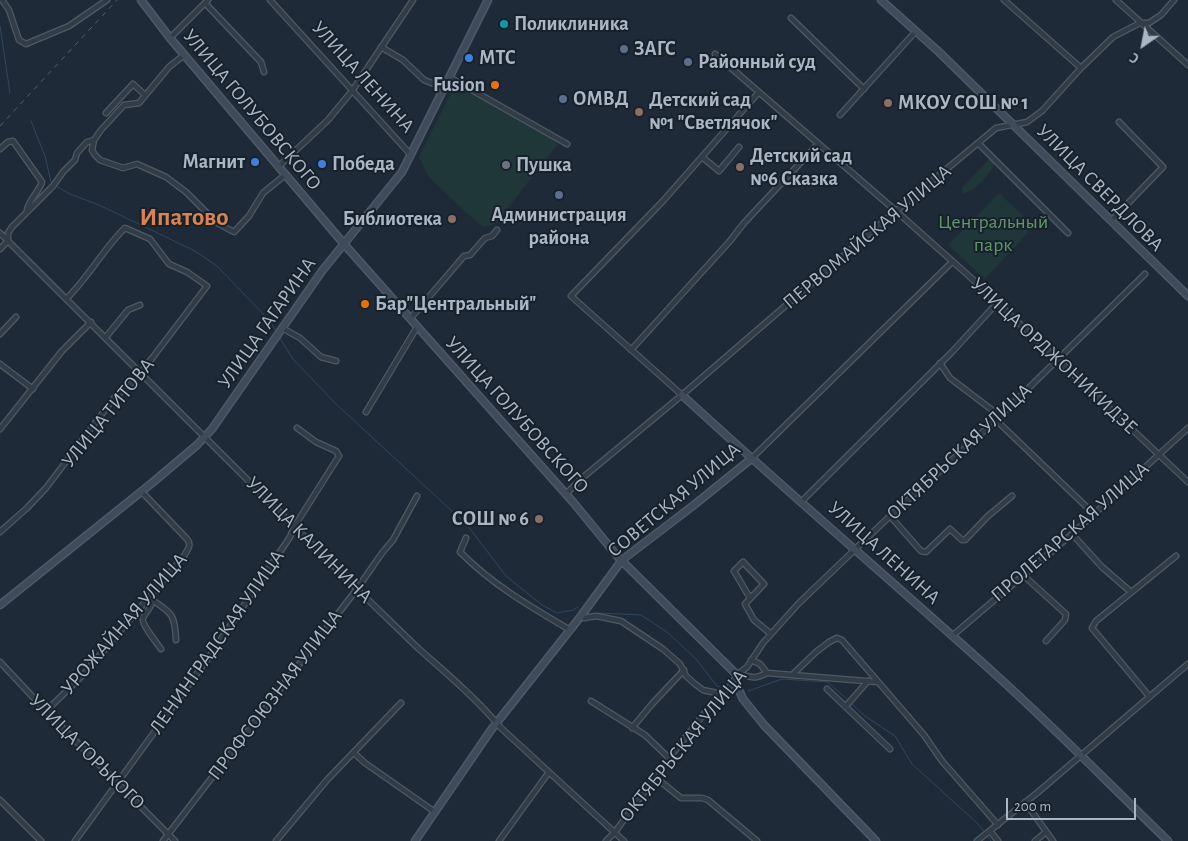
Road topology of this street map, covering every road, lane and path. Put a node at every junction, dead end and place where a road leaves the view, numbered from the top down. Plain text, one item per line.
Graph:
1 (2, 0) edge
2 (107, 0) edge
3 (141, 0) edge
4 (270, 0) edge
5 (413, 0) edge
6 (488, 0) edge
7 (881, 0) edge
8 (1004, 0) edge
9 (1116, 0) edge
10 (1174, 0) edge
11 (207, 1) edge
12 (791, 18) dead end
13 (1140, 23) junction
14 (916, 31) junction
15 (170, 38) junction
16 (381, 46) junction
17 (715, 54) dead end
18 (184, 55) junction
19 (1188, 65) edge
20 (1081, 68) junction
21 (264, 72) dead end
22 (449, 77) junction
23 (444, 88) junction
24 (864, 89) junction
25 (352, 91) junction
26 (759, 92) junction
27 (146, 95) junction
28 (118, 100) junction
29 (124, 105) junction
30 (106, 113) dead end
31 (840, 115) dead end
32 (1119, 122) dead end
33 (1012, 124) junction
34 (94, 140) junction
35 (978, 143) junction
36 (567, 144) dead end
37 (818, 144) junction
38 (739, 147) dead end
39 (0, 149) edge
40 (411, 155) junction
41 (702, 158) junction
42 (278, 167) junction
43 (285, 175) junction
44 (896, 211) junction
45 (27, 212) junction
46 (1111, 221) junction
47 (497, 230) dead end
48 (0, 233) edge
49 (1068, 233) dead end
50 (8, 241) junction
51 (344, 244) junction
52 (0, 249) edge
53 (952, 262) junction
54 (1145, 274) dead end
55 (1188, 296) edge
56 (67, 298) junction
57 (997, 303) junction
58 (140, 305) dead end
59 (16, 317) dead end
60 (410, 319) junction
61 (91, 322) junction
62 (417, 327) junction
63 (281, 329) junction
64 (0, 334) edge
65 (106, 337) junction
66 (631, 350) junction
67 (336, 360) dead end
68 (1057, 360) junction
69 (940, 363) junction
70 (0, 364) edge
71 (140, 373) junction
72 (32, 388) junction
73 (682, 395) junction
74 (366, 412) dead end
75 (1000, 416) junction
76 (996, 420) junction
77 (297, 428) dead end
78 (1188, 428) edge
79 (0, 429) edge
80 (205, 437) junction
81 (1158, 454) junction
82 (751, 458) junction
83 (1188, 482) edge
84 (141, 492) junction
85 (566, 494) junction
86 (417, 496) dead end
87 (1012, 496) dead end
88 (802, 501) junction
89 (1094, 514) junction
90 (890, 516) junction
91 (294, 527) junction
92 (0, 532) edge
93 (1072, 534) junction
94 (466, 538) dead end
95 (855, 550) junction
96 (1176, 556) dead end
97 (622, 560) junction
98 (1023, 575) junction
99 (357, 589) junction
100 (1131, 592) junction
101 (750, 598) junction
102 (151, 599) junction
103 (0, 604) edge
104 (581, 616) junction
105 (133, 617) junction
106 (144, 625) junction
107 (570, 630) junction
108 (771, 634) junction
109 (952, 636) junction
110 (176, 640) dead end
111 (1046, 641) dead end
112 (161, 649) dead end
113 (751, 660) junction
114 (0, 662) edge
115 (1188, 664) edge
116 (684, 670) junction
117 (767, 673) junction
118 (737, 675) junction
119 (792, 675) junction
120 (678, 676) junction
121 (686, 676) junction
122 (868, 681) junction
123 (878, 682) junction
124 (827, 689) dead end
125 (721, 694) junction
126 (1149, 696) junction
127 (591, 701) dead end
128 (401, 703) dead end
129 (846, 706) junction
130 (46, 711) junction
131 (496, 722) junction
132 (632, 728) junction
133 (890, 749) dead end
134 (354, 753) junction
135 (1080, 756) junction
136 (669, 758) junction
137 (549, 772) junction
138 (655, 777) junction
139 (118, 783) junction
140 (0, 800) edge
141 (1026, 802) junction
142 (435, 812) junction
143 (998, 825) junction
144 (991, 830) junction
145 (615, 832) junction
146 (1046, 832) junction
147 (168, 834) junction
148 (978, 840) edge
149 (41, 841) edge
150 (75, 841) edge
151 (163, 841) edge
152 (175, 841) edge
153 (276, 841) edge
154 (415, 841) edge
155 (499, 841) edge
156 (606, 841) edge
157 (624, 841) edge
158 (757, 841) edge
159 (876, 841) edge
160 (998, 841) edge
161 (1035, 841) edge
162 (1052, 841) edge
163 (1168, 841) edge

1 - 2 street
3 - 15 street, УЛИЦА ГОЛУБОВСКОГО
4 - 25 street, УЛИЦА ЛЕНИНА
5 - 16 street
6 - 22 street, УЛИЦА ГАГАРИНА
7 - 14 street, УЛИЦА СВЕРДЛОВА
8 - 20 street
9 - 13 street
10 - 13 street, ПЕРВОМАЙСКАЯ УЛИЦА
11 - 15 street
11 - 21 street
12 - 24 street
13 - 19 street
13 - 20 street, ПЕРВОМАЙСКАЯ УЛИЦА
14 - 24 street
14 - 33 street, УЛИЦА СВЕРДЛОВА
15 - 18 street, УЛИЦА ГОЛУБОВСКОГО
16 - 23 street
16 - 25 street
17 - 26 street, УЛИЦА ОРДЖОНИКИДЗЕ
18 - 27 street
18 - 42 street, УЛИЦА ГОЛУБОВСКОГО
20 - 33 street, ПЕРВОМАЙСКАЯ УЛИЦА
22 - 23 street, УЛИЦА ГАГАРИНА
22 - 36 street
23 - 40 street, УЛИЦА ГАГАРИНА
24 - 31 street
25 - 40 street, УЛИЦА ЛЕНИНА
25 - 42 street
26 - 37 street, УЛИЦА ОРДЖОНИКИДЗЕ
26 - 41 street
27 - 28 street
27 - 29 street
28 - 29 street
28 - 30 street
29 - 34 street
32 - 46 street
33 - 35 street, ПЕРВОМАЙСКАЯ УЛИЦА
33 - 46 street, УЛИЦА СВЕРДЛОВА
34 - 43 street
34 - 45 street
35 - 44 street, ПЕРВОМАЙСКАЯ УЛИЦА
35 - 49 street
37 - 44 street, УЛИЦА ОРДЖОНИКИДЗЕ
37 - 66 street
38 - 41 street
39 - 45 street
40 - 51 street, УЛИЦА ГАГАРИНА
41 - 66 street, УЛИЦА ЛЕНИНА
42 - 43 street, УЛИЦА ГОЛУБОВСКОГО
43 - 51 street, УЛИЦА ГОЛУБОВСКОГО
44 - 53 street, УЛИЦА ОРДЖОНИКИДЗЕ
44 - 73 street, ПЕРВОМАЙСКАЯ УЛИЦА
45 - 50 street
46 - 55 street, УЛИЦА СВЕРДЛОВА
47 - 60 street
48 - 50 street, УЛИЦА КАЛИНИНА
50 - 52 street
50 - 56 street, УЛИЦА КАЛИНИНА
51 - 60 street, УЛИЦА ГОЛУБОВСКОГО
51 - 63 street, УЛИЦА ГАГАРИНА
53 - 57 street, УЛИЦА ОРДЖОНИКИДЗЕ
53 - 82 street, СОВЕТСКАЯ УЛИЦА
54 - 68 street, ОКТЯБРЬСКАЯ УЛИЦА
56 - 61 street, УЛИЦА КАЛИНИНА
56 - 71 street, УЛИЦА ТИТОВА
57 - 68 street, УЛИЦА ОРДЖОНИКИДЗЕ
57 - 69 street
58 - 65 street
59 - 64 street
60 - 62 street, УЛИЦА ГОЛУБОВСКОГО
61 - 65 street, УЛИЦА КАЛИНИНА
61 - 72 street
62 - 74 street
62 - 85 street, УЛИЦА ГОЛУБОВСКОГО
63 - 67 street
63 - 80 street, УЛИЦА ГАГАРИНА
65 - 71 street, УЛИЦА КАЛИНИНА
66 - 73 street, УЛИЦА ЛЕНИНА
68 - 75 street, ОКТЯБРЬСКАЯ УЛИЦА
68 - 81 street, УЛИЦА ОРДЖОНИКИДЗЕ
69 - 75 street
69 - 88 street
70 - 72 street
71 - 80 street, УЛИЦА КАЛИНИНА
71 - 92 street, УЛИЦА ТИТОВА
72 - 79 street
73 - 82 street, УЛИЦА ЛЕНИНА
73 - 85 street, ПЕРВОМАЙСКАЯ УЛИЦА
75 - 76 street, ОКТЯБРЬСКАЯ УЛИЦА
76 - 89 street
76 - 90 street, ОКТЯБРЬСКАЯ УЛИЦА
77 - 91 street, ЛЕНИНГРАДСКАЯ УЛИЦА
78 - 81 street, ПРОЛЕТАРСКАЯ УЛИЦА
80 - 84 street, УЛИЦА ГАГАРИНА
80 - 91 street, УЛИЦА КАЛИНИНА
81 - 83 street, УЛИЦА ОРДЖОНИКИДЗЕ
81 - 89 street, ПРОЛЕТАРСКАЯ УЛИЦА
82 - 88 street, УЛИЦА ЛЕНИНА
82 - 97 street, СОВЕТСКАЯ УЛИЦА
84 - 102 street, УРОЖАЙНАЯ УЛИЦА
84 - 103 street, УЛИЦА ГАГАРИНА
85 - 97 street, УЛИЦА ГОЛУБОВСКОГО
86 - 99 street, ПРОФСОЮЗНАЯ УЛИЦА
87 - 90 street
88 - 95 street, УЛИЦА ЛЕНИНА
89 - 93 street, ПРОЛЕТАРСКАЯ УЛИЦА
90 - 95 street, ОКТЯБРЬСКАЯ УЛИЦА
91 - 99 street, УЛИЦА КАЛИНИНА
91 - 139 street, ЛЕНИНГРАДСКАЯ УЛИЦА
93 - 98 street, ПРОЛЕТАРСКАЯ УЛИЦА
93 - 100 street
94 - 107 street
95 - 108 street, ОКТЯБРЬСКАЯ УЛИЦА
95 - 109 street, УЛИЦА ЛЕНИНА
96 - 100 street
97 - 104 street, СОВЕТСКАЯ УЛИЦА
97 - 118 street, УЛИЦА ГОЛУБОВСКОГО
98 - 109 street, ПРОЛЕТАРСКАЯ УЛИЦА
98 - 111 street
99 - 131 street, УЛИЦА КАЛИНИНА
99 - 147 street, ПРОФСОЮЗНАЯ УЛИЦА
100 - 126 street
101 - 101 street
101 - 108 street
102 - 105 street, УРОЖАЙНАЯ УЛИЦА
102 - 106 street
102 - 110 street
104 - 107 street, СОВЕТСКАЯ УЛИЦА
104 - 116 street
105 - 106 street
105 - 130 street, УРОЖАЙНАЯ УЛИЦА
106 - 112 street
107 - 131 street, СОВЕТСКАЯ УЛИЦА
108 - 113 street, ОКТЯБРЬСКАЯ УЛИЦА
109 - 135 street, УЛИЦА ЛЕНИНА
113 - 117 street
113 - 118 street, ОКТЯБРЬСКАЯ УЛИЦА
114 - 130 street, УЛИЦА ГОРЬКОГО
115 - 126 street
116 - 120 street
116 - 121 street
117 - 118 street
117 - 119 street
118 - 125 street, ОКТЯБРЬСКАЯ УЛИЦА
118 - 159 street
119 - 122 street
119 - 123 street
120 - 121 street
120 - 132 street
121 - 125 street
122 - 123 street
122 - 129 street
123 - 143 street
124 - 129 street
125 - 136 street, ОКТЯБРЬСКАЯ УЛИЦА
126 - 135 street
127 - 132 street
128 - 134 street
129 - 133 street
130 - 139 street, УЛИЦА ГОРЬКОГО
131 - 137 street, УЛИЦА КАЛИНИНА
131 - 142 street, СОВЕТСКАЯ УЛИЦА
132 - 136 street
134 - 142 street
134 - 153 street
135 - 141 street
135 - 163 street, УЛИЦА ЛЕНИНА
136 - 138 street, ОКТЯБРЬСКАЯ УЛИЦА
137 - 145 street, УЛИЦА КАЛИНИНА
137 - 155 street
138 - 145 street, ОКТЯБРЬСКАЯ УЛИЦА
138 - 158 street
139 - 147 street, УЛИЦА ГОРЬКОГО
139 - 150 street, ЛЕНИНГРАДСКАЯ УЛИЦА
140 - 149 street
141 - 143 street
141 - 146 street
142 - 154 street, СОВЕТСКАЯ УЛИЦА
143 - 144 street
144 - 148 street
144 - 160 street
145 - 156 street, ОКТЯБРЬСКАЯ УЛИЦА
145 - 157 street, УЛИЦА КАЛИНИНА
146 - 161 street
146 - 162 street
147 - 151 street, ПРОФСОЮЗНАЯ УЛИЦА
147 - 152 street, УЛИЦА ГОРЬКОГО

